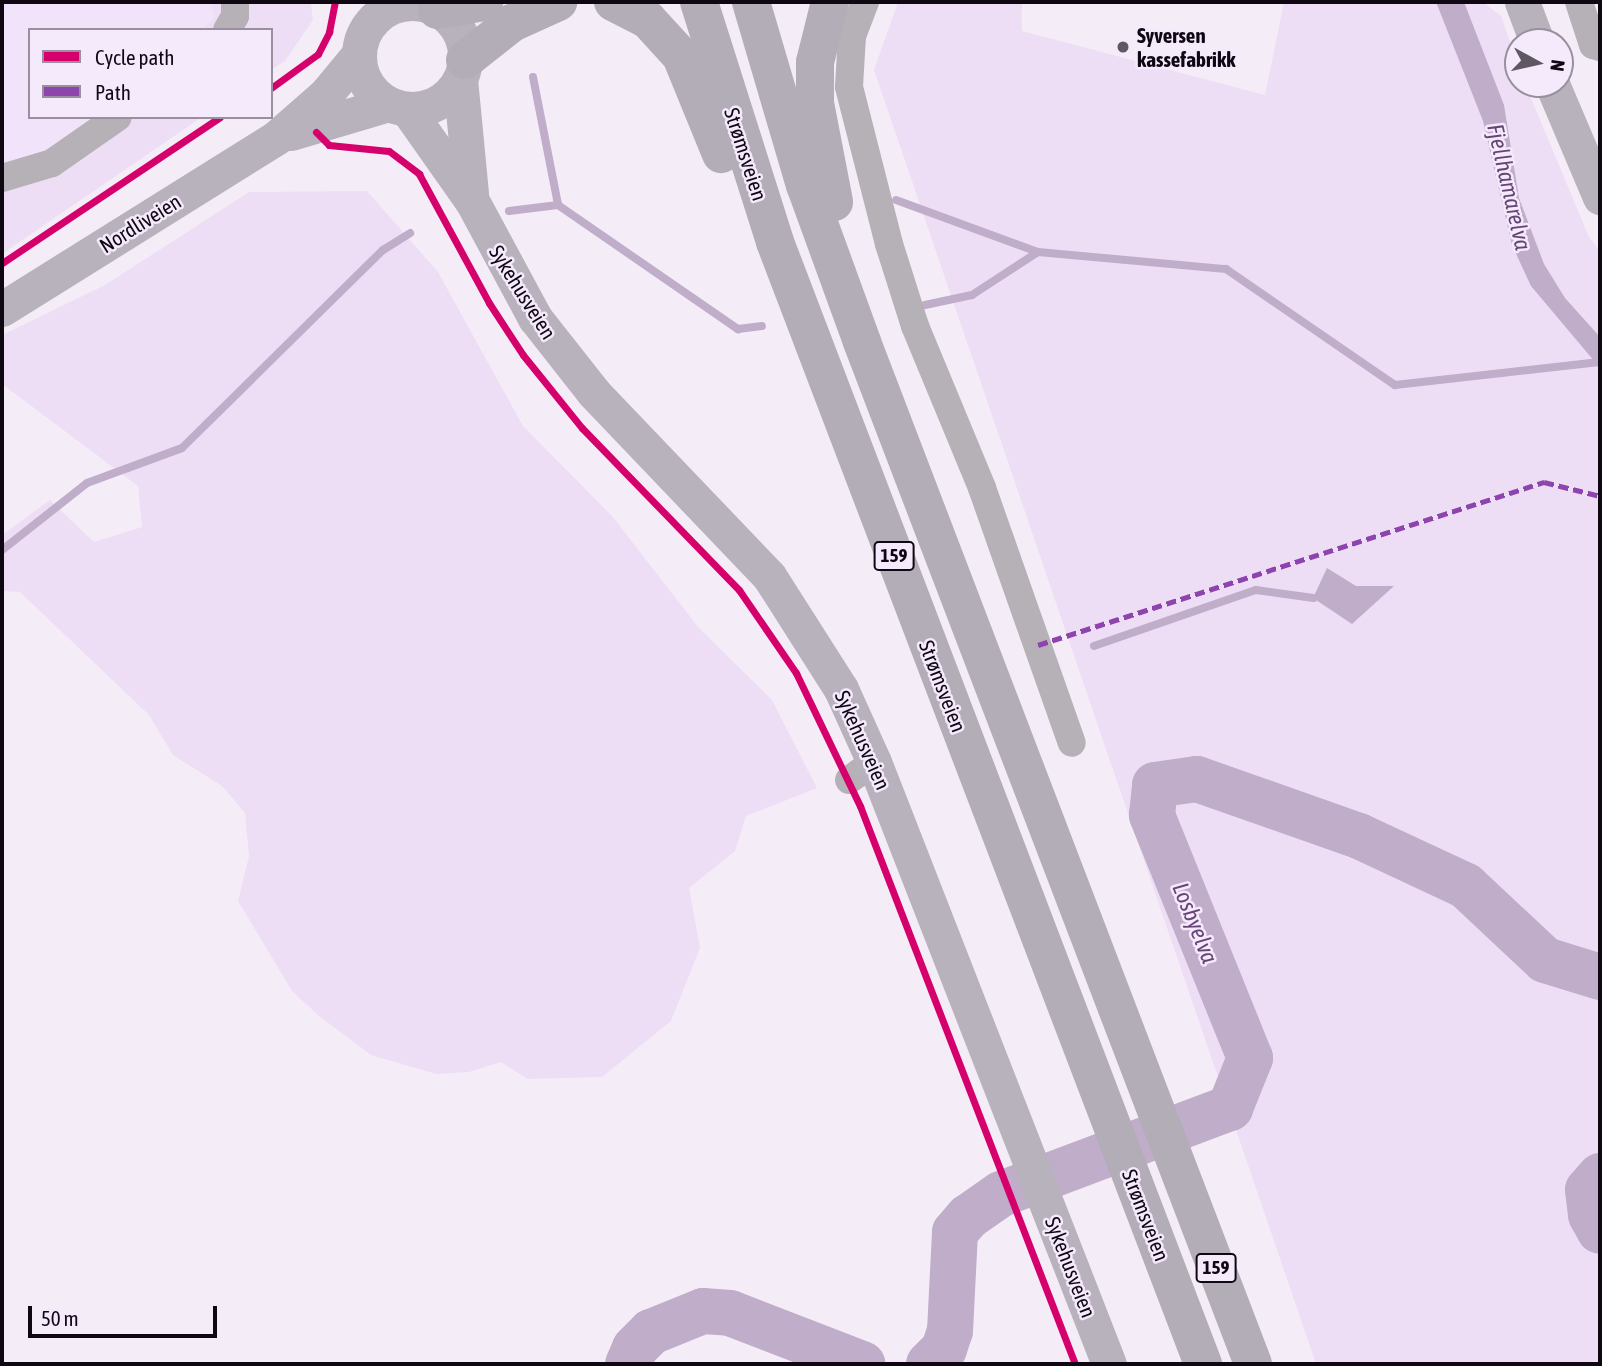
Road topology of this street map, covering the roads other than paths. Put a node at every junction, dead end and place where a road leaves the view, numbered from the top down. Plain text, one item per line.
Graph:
1 (235, 2) edge
2 (484, 2) edge
3 (558, 2) edge
4 (613, 2) edge
5 (699, 2) edge
6 (751, 2) edge
7 (830, 2) edge
8 (865, 2) edge
9 (1522, 2) edge
10 (1579, 2) edge
11 (425, 5) edge
12 (365, 27) edge
13 (228, 28) edge
14 (1532, 28) edge
15 (1600, 47) edge
16 (463, 69) junction
17 (1558, 98) edge
18 (398, 106) junction
19 (115, 119) edge
20 (277, 137) junction
21 (2, 177) edge
22 (1600, 197) edge
23 (472, 201) junction
24 (2, 309) edge
25 (1072, 743) dead end
26 (1038, 800) junction
27 (1050, 963) junction
28 (1108, 1364) edge
29 (1203, 1364) edge
30 (1253, 1364) edge

1 - 13 lane
2 - 11 highway
3 - 16 highway
4 - 27 highway
5 - 27 highway, Strømsveien / 159
6 - 26 highway, 159
7 - 26 highway
8 - 25 lane
9 - 14 main road
10 - 15 lane
11 - 12 main road
11 - 16 main road
12 - 18 main road
12 - 20 main road, Nordliveien
16 - 18 main road
16 - 23 main road, Sykehusveien
17 - 22 main road
18 - 20 main road, Nordliveien
18 - 23 main road, Sykehusveien
19 - 21 lane
20 - 24 main road, Nordliveien
23 - 28 main road, Sykehusveien
26 - 30 highway, 159
27 - 29 highway, Strømsveien / 159

